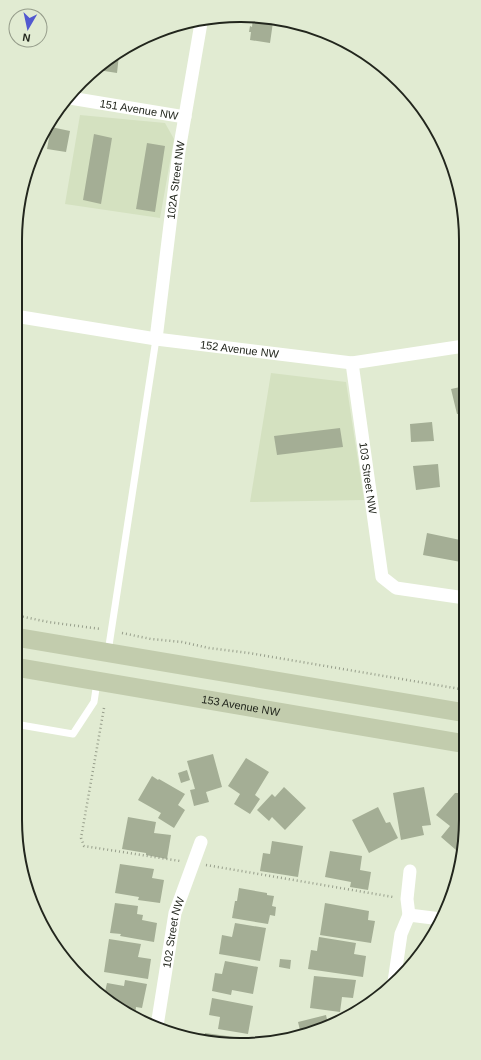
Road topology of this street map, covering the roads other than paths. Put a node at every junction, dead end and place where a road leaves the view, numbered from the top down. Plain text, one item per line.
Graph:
1 (201, 26) edge
2 (74, 99) edge
3 (185, 117) junction
4 (22, 317) edge
5 (156, 339) junction
6 (459, 347) edge
7 (352, 362) junction
8 (459, 597) edge
9 (22, 638) edge
10 (108, 652) junction
11 (22, 668) edge
12 (97, 681) junction
13 (459, 713) edge
14 (22, 725) edge
15 (459, 743) edge
16 (201, 842) dead end
17 (410, 871) dead end
18 (410, 915) junction
19 (435, 918) edge
20 (395, 974) edge
21 (158, 1021) edge

1 - 3 street, 102A Street NW
2 - 3 street, 151 Avenue NW
3 - 5 street, 102A Street NW
4 - 5 street, 152 Avenue NW
5 - 7 street, 152 Avenue NW
5 - 10 lane
6 - 7 street, 152 Avenue NW
7 - 8 street, 103 Street NW
9 - 10 main road
10 - 13 main road
11 - 12 main road, 153 Avenue NW
12 - 14 lane
12 - 15 main road, 153 Avenue NW
16 - 21 street, 102 Street NW
17 - 18 street
18 - 19 street
18 - 20 street

